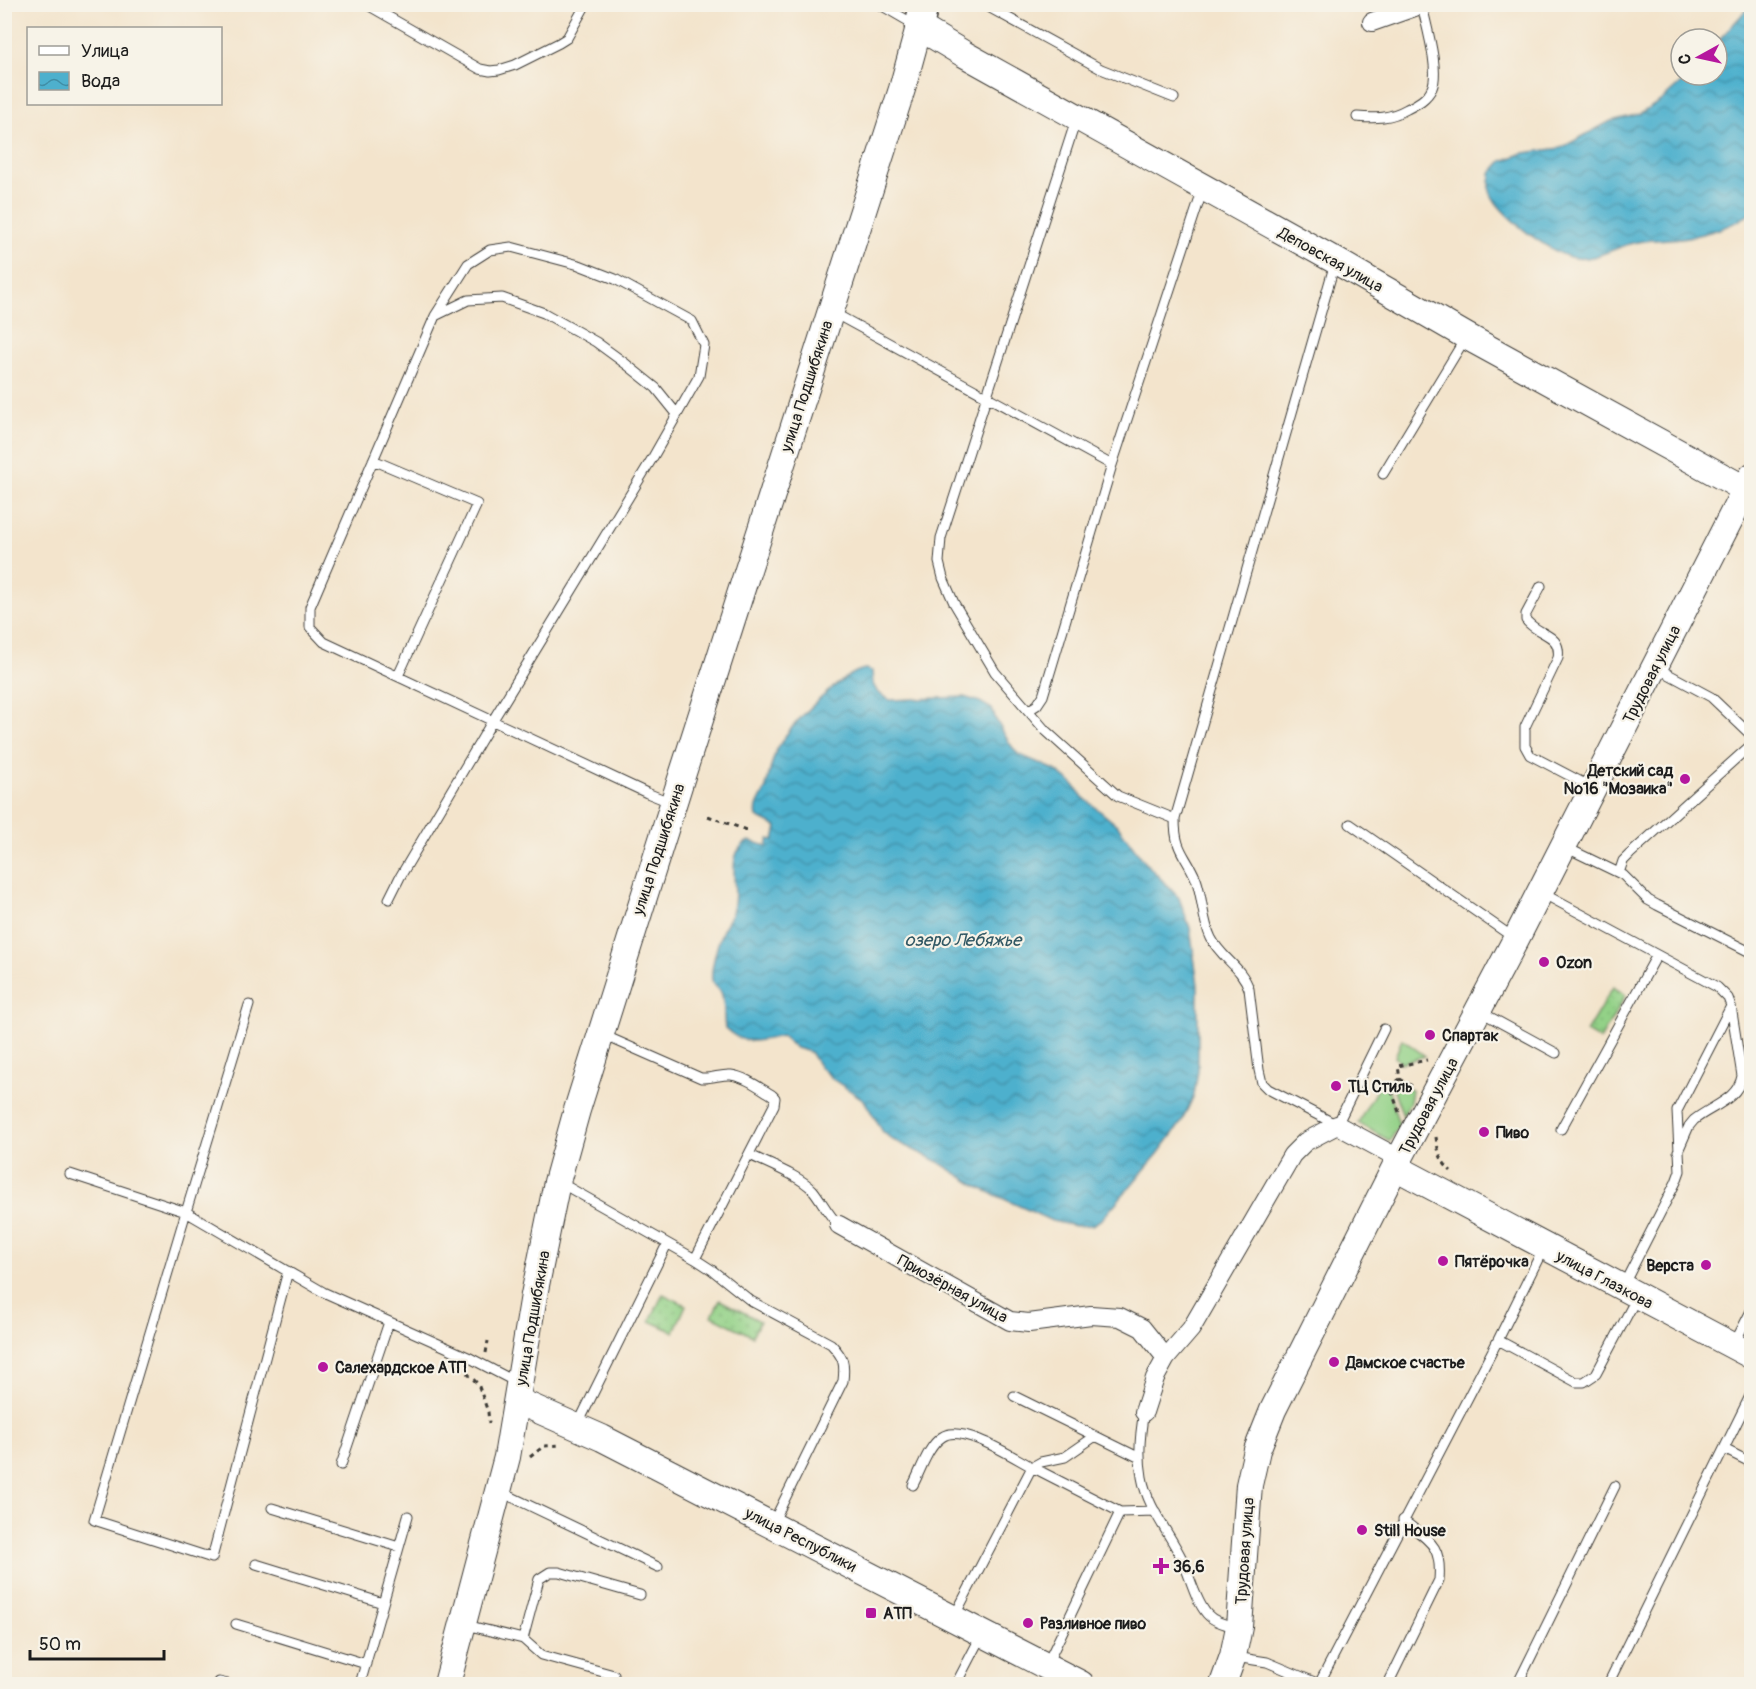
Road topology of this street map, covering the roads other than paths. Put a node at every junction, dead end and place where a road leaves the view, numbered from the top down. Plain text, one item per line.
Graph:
1 (366, 4) edge
2 (586, 4) edge
3 (879, 4) edge
4 (983, 4) edge
5 (1423, 5) edge
6 (921, 16) edge
7 (1372, 22) dead end
8 (1174, 98) dead end
9 (1077, 117) junction
10 (1357, 117) dead end
11 (1204, 188) junction
12 (1336, 261) junction
13 (829, 311) junction
14 (435, 316) junction
15 (1466, 336) junction
16 (987, 398) junction
17 (677, 414) junction
18 (373, 460) junction
19 (1112, 465) junction
20 (1383, 474) dead end
21 (1748, 489) edge
22 (1541, 586) dead end
23 (1654, 667) junction
24 (398, 676) junction
25 (1029, 710) junction
26 (493, 720) junction
27 (1752, 736) edge
28 (1752, 744) edge
29 (1593, 788) junction
30 (673, 804) junction
31 (1175, 819) junction
32 (1350, 824) dead end
33 (1563, 846) junction
34 (1619, 873) junction
35 (1540, 892) junction
36 (389, 899) dead end
37 (1516, 939) junction
38 (1752, 953) edge
39 (1657, 955) junction
40 (249, 1005) dead end
41 (1731, 1006) junction
42 (1478, 1011) junction
43 (1384, 1029) dead end
44 (600, 1034) junction
45 (1556, 1053) dead end
46 (1337, 1125) junction
47 (1561, 1129) dead end
48 (1678, 1151) junction
49 (750, 1155) junction
50 (1398, 1163) junction
51 (70, 1174) dead end
52 (557, 1182) junction
53 (186, 1212) junction
54 (838, 1225) joint
55 (667, 1244) junction
56 (1544, 1247) junction
57 (695, 1259) junction
58 (288, 1271) junction
59 (1629, 1292) junction
60 (1752, 1309) edge
61 (389, 1322) junction
62 (1498, 1340) junction
63 (1742, 1351) edge
64 (1166, 1358) junction
65 (1752, 1392) edge
66 (519, 1393) junction
67 (1014, 1396) dead end
68 (1144, 1412) joint
69 (577, 1426) junction
70 (1094, 1437) junction
71 (1724, 1449) junction
72 (1140, 1458) junction
73 (1752, 1463) edge
74 (341, 1465) dead end
75 (1032, 1467) junction
76 (913, 1485) dead end
77 (1616, 1486) dead end
78 (499, 1491) junction
79 (272, 1508) dead end
80 (1155, 1511) junction
81 (1120, 1512) junction
82 (408, 1516) dead end
83 (1403, 1520) junction
84 (772, 1524) junction
85 (399, 1547) junction
86 (256, 1564) dead end
87 (658, 1567) dead end
88 (640, 1595) dead end
89 (383, 1603) junction
90 (954, 1618) junction
91 (236, 1624) dead end
92 (463, 1625) junction
93 (1239, 1627) junction
94 (982, 1634) junction
95 (523, 1639) junction
96 (1233, 1656) junction
97 (366, 1664) junction
98 (1046, 1666) junction
99 (614, 1675) dead end
100 (360, 1684) edge
101 (447, 1684) edge
102 (956, 1684) edge
103 (1081, 1684) edge
104 (1223, 1684) edge
105 (1320, 1684) edge
106 (1388, 1684) edge
107 (1532, 1684) edge
108 (1608, 1684) edge

1 - 2 lane
3 - 6 lane
4 - 8 lane
5 - 7 street
5 - 10 lane
6 - 9 street, Деповская улица
6 - 13 street, улица Подшибякина
9 - 11 street, Деповская улица
9 - 16 lane
11 - 12 street, Деповская улица
11 - 19 lane
12 - 15 street, Деповская улица
12 - 31 lane
13 - 16 lane
13 - 30 street, улица Подшибякина
14 - 17 lane
14 - 17 lane
14 - 18 lane
15 - 20 lane
15 - 21 street, Деповская улица
16 - 19 lane
16 - 25 lane
17 - 26 lane
18 - 24 lane
18 - 24 lane
19 - 25 lane
21 - 23 street, Трудовая улица
22 - 29 lane
23 - 27 lane
23 - 29 street, Трудовая улица
24 - 26 lane
25 - 31 lane
26 - 30 lane
26 - 36 lane
28 - 34 lane
29 - 33 street, Трудовая улица
30 - 44 street, улица Подшибякина
31 - 46 lane
32 - 37 lane
33 - 34 lane
33 - 35 street, Трудовая улица
34 - 38 lane
35 - 37 street, Трудовая улица
35 - 39 lane
37 - 42 street, Трудовая улица
39 - 41 lane
39 - 47 lane
40 - 53 lane
41 - 48 lane
41 - 48 lane
42 - 45 lane
42 - 50 street, Трудовая улица
43 - 46 lane
44 - 49 lane
44 - 52 street, улица Подшибякина
46 - 50 street
46 - 64 street
48 - 59 lane
49 - 54 lane
49 - 57 lane
50 - 56 street, улица Глазкова
50 - 93 street, Трудовая улица
51 - 53 lane
52 - 55 lane
52 - 66 street, улица Подшибякина
53 - 58 lane
53 - 58 lane
54 - 64 street, Приозёрная улица
55 - 57 lane
55 - 69 lane
56 - 59 street, улица Глазкова
56 - 62 lane
57 - 84 lane
58 - 61 lane
59 - 62 lane
59 - 63 street, улица Глазкова
60 - 63 lane
61 - 66 lane
61 - 74 lane
62 - 83 lane
64 - 68 street
65 - 71 lane
66 - 69 street, улица Республики
66 - 78 street, улица Подшибякина
67 - 70 lane
68 - 72 lane
69 - 84 street, улица Республики
70 - 72 lane
70 - 75 lane
71 - 73 lane
71 - 108 lane
72 - 80 lane
75 - 76 lane
75 - 81 lane
75 - 90 lane
77 - 107 lane
78 - 87 lane
78 - 92 street, улица Подшибякина
79 - 85 lane
80 - 81 lane
80 - 93 lane
81 - 98 lane
82 - 85 lane
83 - 105 lane
83 - 106 lane
84 - 90 street, улица Республики
85 - 89 lane
86 - 89 lane
88 - 95 lane
89 - 97 lane
90 - 94 street, улица Республики
91 - 97 lane
92 - 95 lane
92 - 101 street, улица Подшибякина
93 - 96 street, Трудовая улица
94 - 98 street, улица Республики
94 - 102 lane
95 - 99 lane
96 - 104 street, Трудовая улица
96 - 105 lane
97 - 100 lane
98 - 103 street, улица Республики

